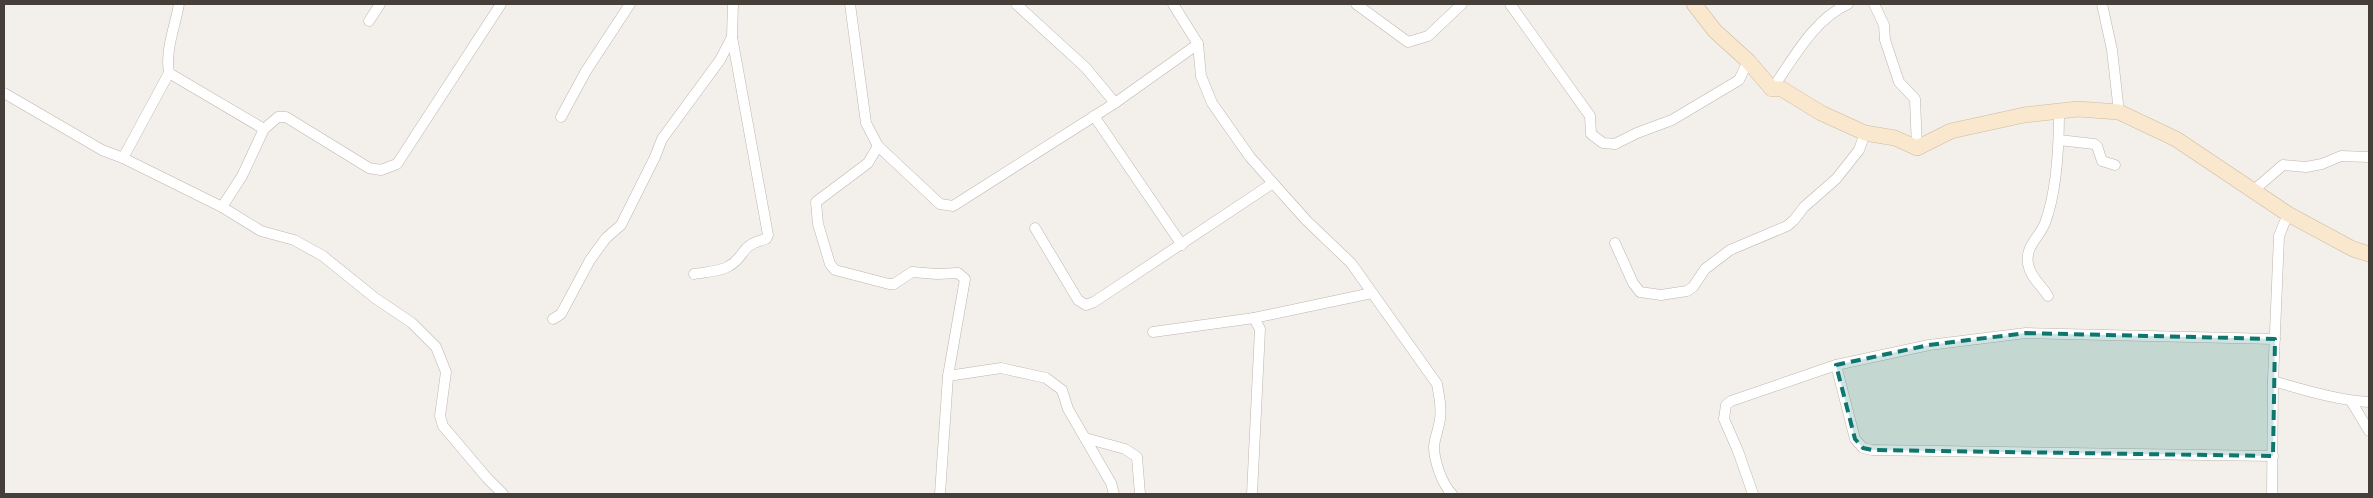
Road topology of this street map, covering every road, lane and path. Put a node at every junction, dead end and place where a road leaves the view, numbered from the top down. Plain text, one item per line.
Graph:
1 (179, 4) edge
2 (380, 4) edge
3 (501, 4) edge
4 (630, 4) edge
5 (733, 4) edge
6 (850, 4) edge
7 (1016, 4) edge
8 (1173, 4) edge
9 (1356, 4) edge
10 (1462, 4) edge
11 (1510, 4) edge
12 (1694, 4) edge
13 (1848, 4) edge
14 (1874, 4) edge
15 (2102, 4) edge
16 (369, 21) dead end
17 (732, 38) junction
18 (1198, 44) junction
19 (1748, 61) junction
20 (169, 73) junction
21 (1772, 89) junction
22 (4, 93) edge
23 (1115, 103) junction
24 (2059, 112) junction
25 (2119, 112) junction
26 (1094, 116) junction
27 (561, 117) dead end
28 (264, 129) junction
29 (1865, 133) junction
30 (2059, 140) junction
31 (878, 146) junction
32 (1916, 148) junction
33 (2369, 157) edge
34 (123, 158) junction
35 (2115, 165) dead end
36 (1273, 183) junction
37 (2254, 190) junction
38 (222, 207) junction
39 (2288, 214) junction
40 (1035, 228) dead end
41 (1615, 243) dead end
42 (1182, 245) junction
43 (2369, 254) edge
44 (694, 274) dead end
45 (1372, 293) junction
46 (2048, 296) dead end
47 (1254, 318) junction
48 (553, 319) dead end
49 (1152, 332) dead end
50 (2275, 339) junction
51 (1836, 365) junction
52 (948, 376) junction
53 (2273, 381) junction
54 (2351, 401) junction
55 (2369, 402) edge
56 (2369, 431) edge
57 (1086, 438) junction
58 (2273, 456) junction
59 (1445, 492) edge
60 (503, 494) edge
61 (940, 494) edge
62 (1114, 494) edge
63 (1140, 494) edge
64 (1252, 494) edge
65 (1753, 494) edge
66 (2272, 494) edge

1 - 20 street
2 - 16 street
3 - 28 street
4 - 27 street
5 - 17 street
6 - 31 street
7 - 23 street
8 - 18 street
9 - 10 street
11 - 19 street
12 - 19 main road
13 - 21 street
14 - 32 street
15 - 25 street
17 - 44 street
17 - 48 street
18 - 23 street
18 - 36 street
19 - 21 main road
20 - 28 street
20 - 34 street
21 - 29 main road
22 - 34 street
23 - 26 street
24 - 25 main road
24 - 30 street
24 - 32 main road
25 - 37 main road
26 - 31 street
26 - 42 street
28 - 38 street
29 - 32 main road
29 - 41 street
30 - 35 street
30 - 46 street
31 - 52 street
33 - 37 street
34 - 38 street
36 - 42 street
36 - 45 street
37 - 39 main road
38 - 60 street
39 - 43 main road
39 - 50 street
40 - 42 street
45 - 47 street
45 - 59 street
47 - 49 street
47 - 64 street
50 - 51 street
50 - 53 street
51 - 58 street
51 - 65 street
52 - 57 street
52 - 61 street
53 - 54 street
53 - 58 street
54 - 55 street
54 - 56 street
57 - 62 street
57 - 63 street
58 - 66 street

